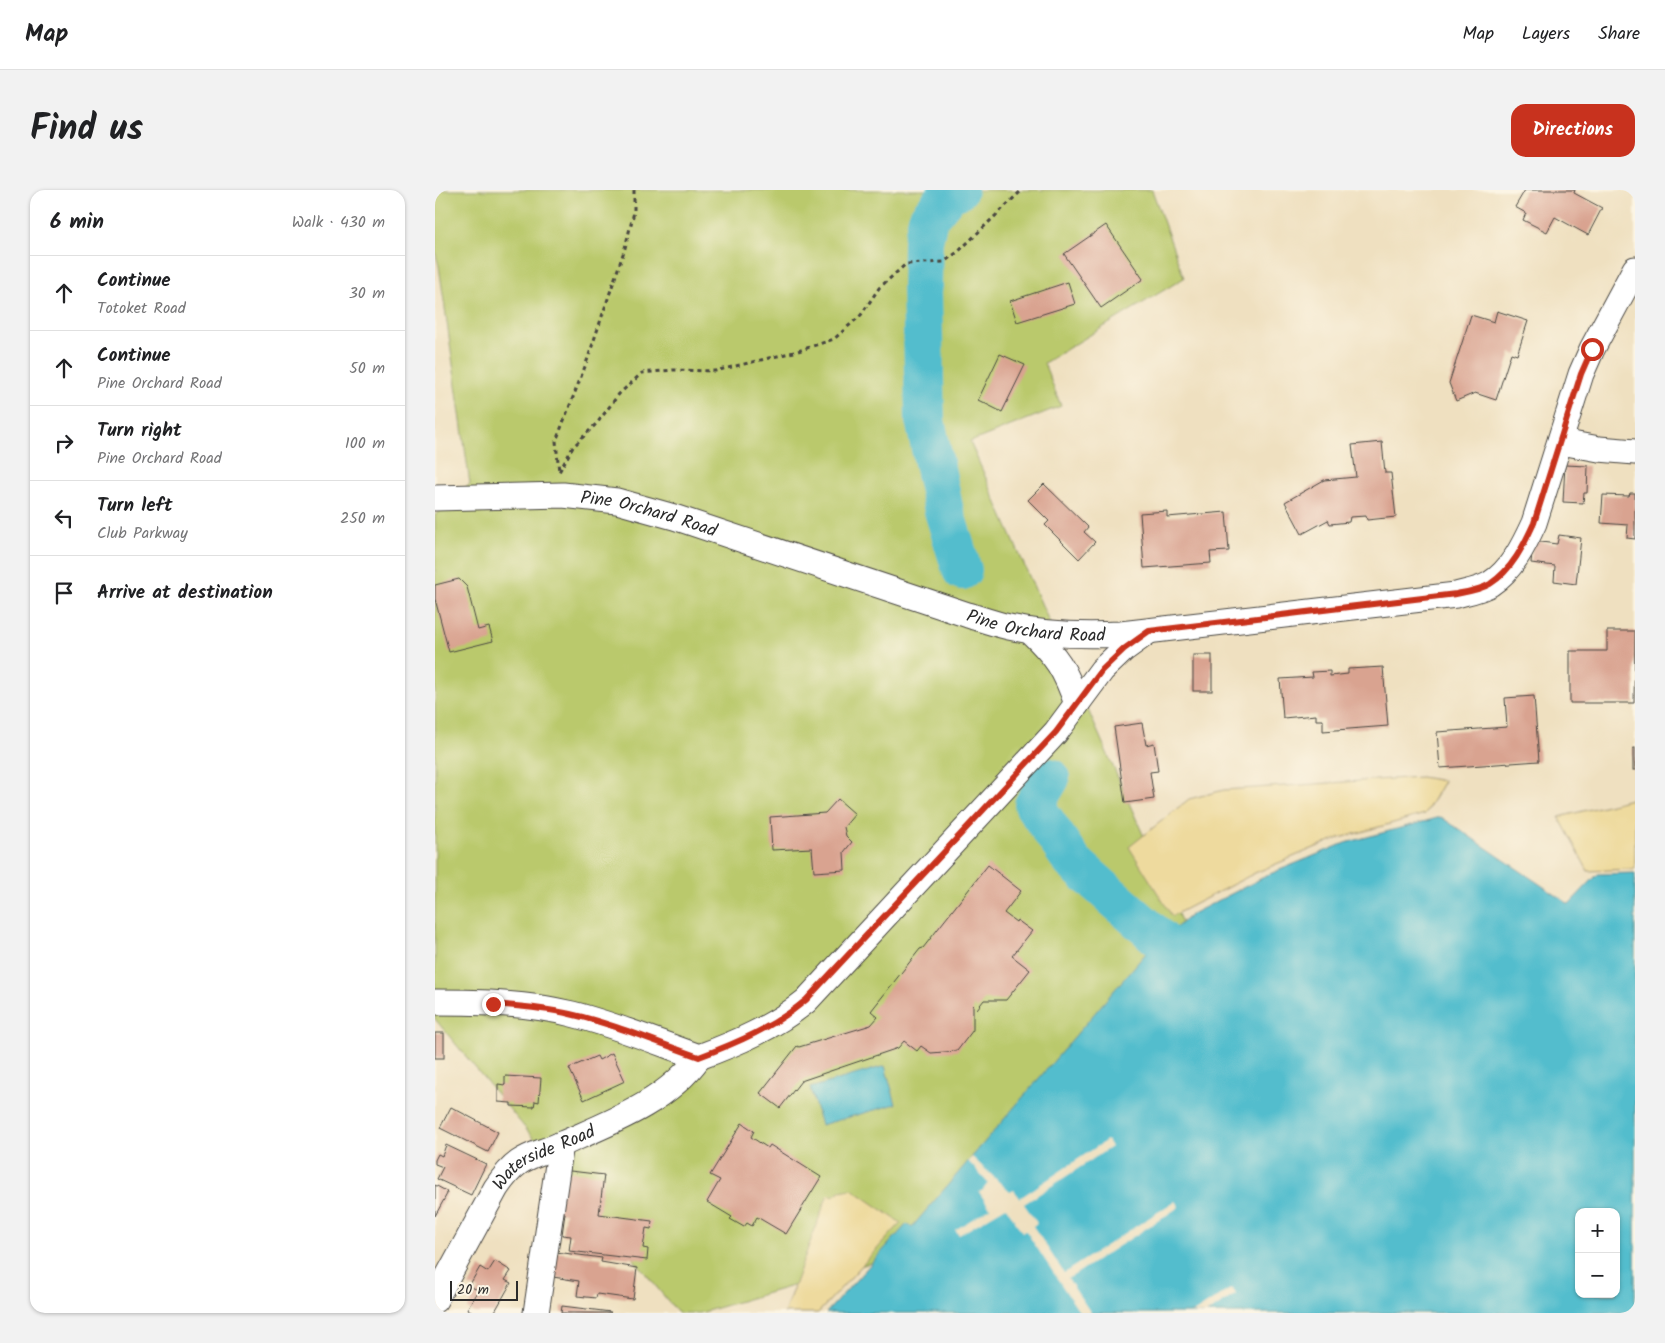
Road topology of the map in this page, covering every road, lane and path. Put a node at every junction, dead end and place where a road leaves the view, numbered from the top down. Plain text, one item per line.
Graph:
1 (634, 190) edge
2 (1021, 190) edge
3 (1635, 269) edge
4 (1561, 442) junction
5 (1635, 452) edge
6 (435, 498) edge
7 (1031, 631) junction
8 (1149, 631) junction
9 (1077, 704) junction
10 (435, 1002) edge
11 (699, 1057) junction
12 (561, 1144) junction
13 (435, 1300) edge
14 (536, 1313) edge

1 - 2 path
3 - 4 street, Pine Orchard Road
4 - 5 street
4 - 8 street, Pine Orchard Road
6 - 7 street, Pine Orchard Road
7 - 8 street, Pine Orchard Road
7 - 9 street
8 - 9 street
9 - 11 street
10 - 11 street
11 - 12 street, Waterside Road
12 - 13 street, Waterside Road
12 - 14 street

